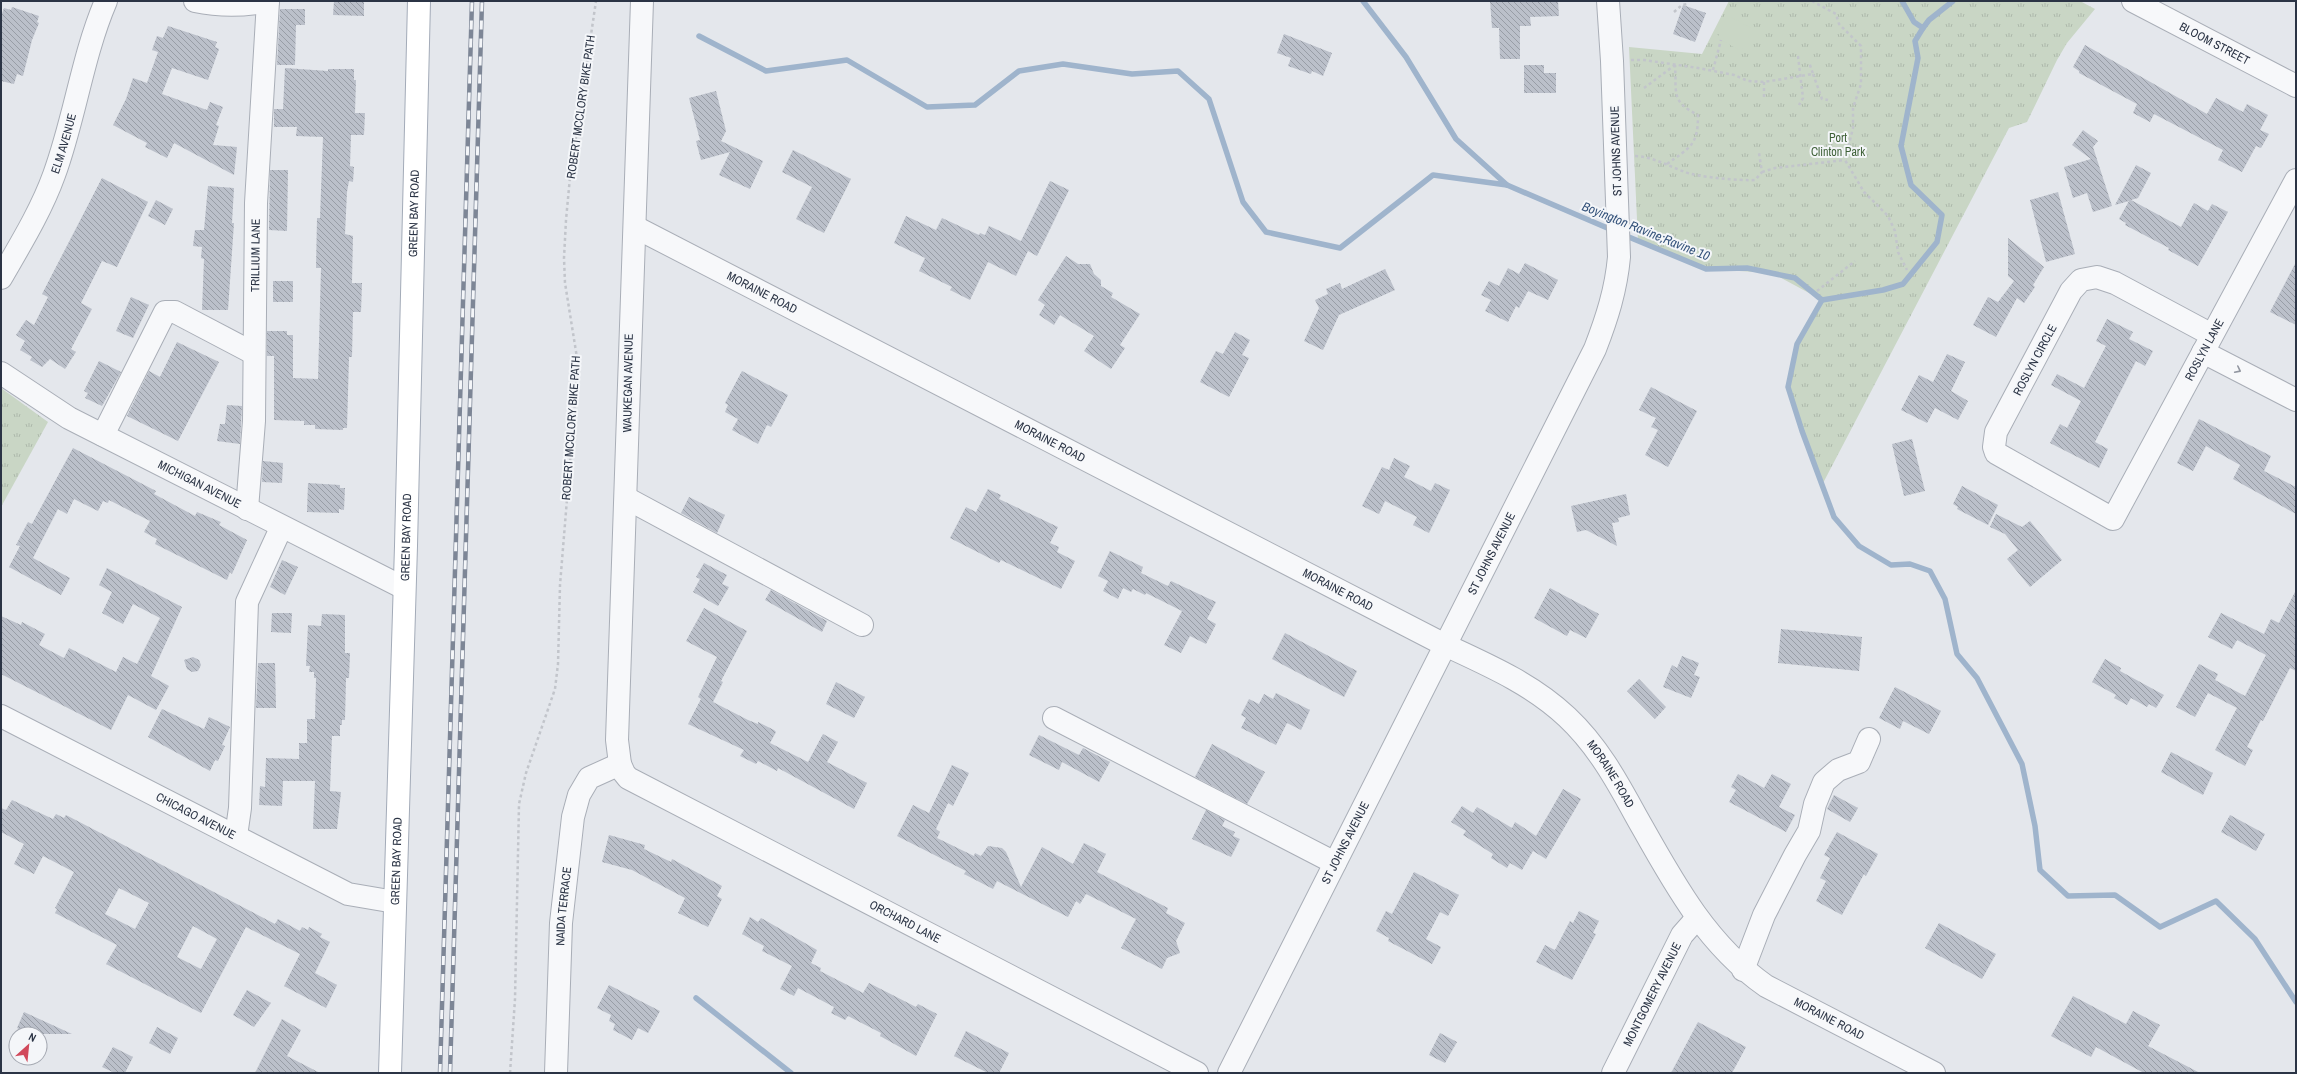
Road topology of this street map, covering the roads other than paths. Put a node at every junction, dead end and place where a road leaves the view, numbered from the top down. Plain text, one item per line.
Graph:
1 (106, 1) edge
2 (195, 1) edge
3 (268, 1) edge
4 (419, 1) edge
5 (642, 1) edge
6 (1608, 1) edge
7 (2133, 1) edge
8 (2296, 86) edge
9 (2296, 180) edge
10 (635, 226) junction
11 (1, 278) edge
12 (2208, 344) junction
13 (253, 353) junction
14 (1, 372) edge
15 (2296, 400) edge
16 (103, 435) junction
17 (626, 498) junction
18 (247, 509) junction
19 (2113, 519) joint
20 (281, 528) junction
21 (404, 588) junction
22 (862, 625) dead end
23 (1445, 645) junction
24 (1, 716) edge
25 (1054, 718) dead end
26 (1869, 739) dead end
27 (620, 764) junction
28 (236, 836) junction
29 (1335, 863) junction
30 (395, 902) junction
31 (1697, 918) junction
32 (1743, 970) junction
33 (1922, 1071) edge
34 (390, 1073) edge
35 (556, 1073) edge
36 (1197, 1073) edge
37 (1229, 1073) edge
38 (1613, 1073) edge

1 - 11 street, ELM AVENUE
2 - 3 street
3 - 13 street, TRILLIUM LANE
4 - 21 main road, GREEN BAY ROAD
5 - 10 street, WAUKEGAN AVENUE
6 - 23 street, ST JOHNS AVENUE
7 - 8 street, BLOOM STREET
9 - 12 street, ROSLYN LANE
10 - 17 street, WAUKEGAN AVENUE
10 - 23 street, MORAINE ROAD
12 -> 15 street, ROSLYN CIRCLE
12 - 19 street, ROSLYN LANE
12 - 19 street, ROSLYN CIRCLE
13 - 16 street
13 - 18 street, TRILLIUM LANE
14 - 16 street, MICHIGAN AVENUE
16 - 18 street, MICHIGAN AVENUE
17 - 22 street
17 - 27 street, WAUKEGAN AVENUE
18 - 20 street, MICHIGAN AVENUE
20 - 21 street, MICHIGAN AVENUE
20 - 28 street
21 - 30 main road, GREEN BAY ROAD
23 - 29 street, ST JOHNS AVENUE
23 - 31 street, MORAINE ROAD
24 - 28 street, CHICAGO AVENUE
25 - 29 street
26 - 32 street
27 - 35 street, NAIDA TERRACE
27 - 36 street, ORCHARD LANE
28 - 30 street, CHICAGO AVENUE
29 - 37 street, ST JOHNS AVENUE
30 - 34 main road, GREEN BAY ROAD
31 - 32 street, MORAINE ROAD
31 - 38 street, MONTGOMERY AVENUE
32 - 33 street, MORAINE ROAD

